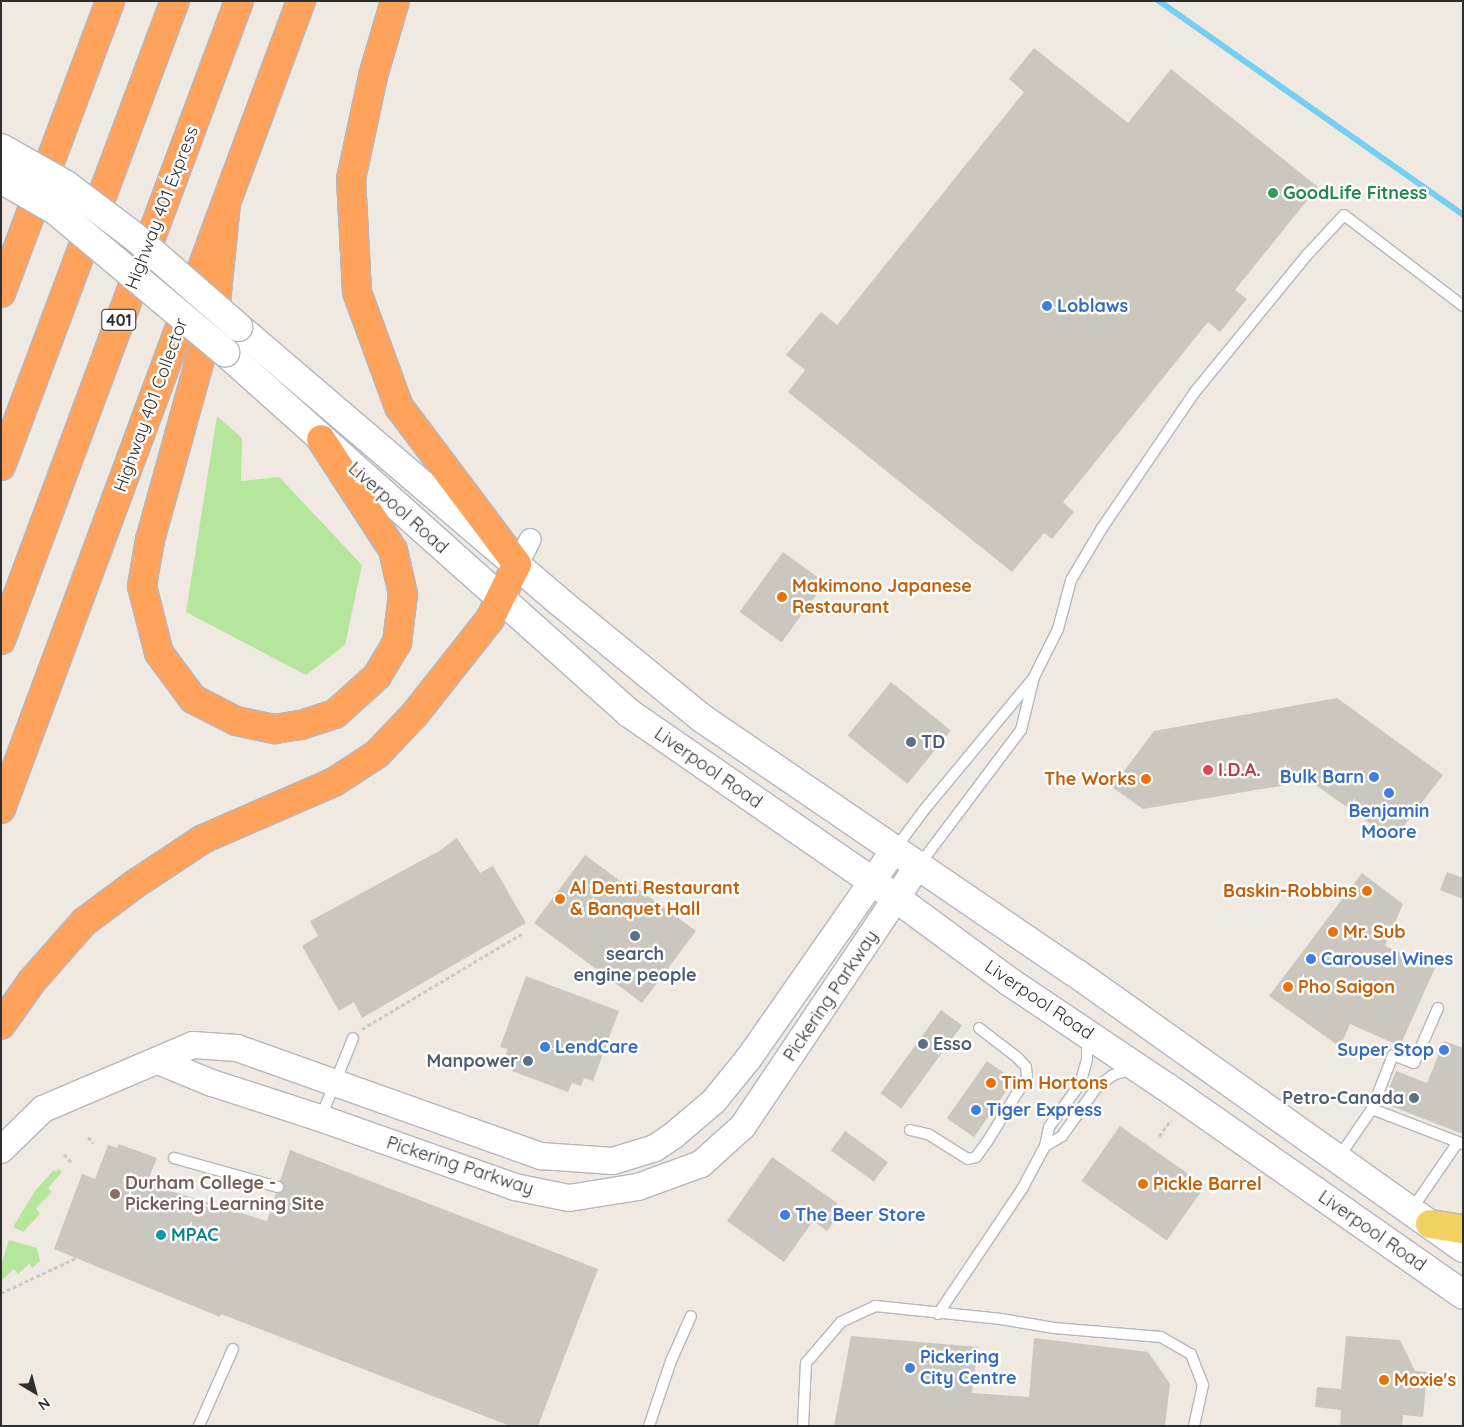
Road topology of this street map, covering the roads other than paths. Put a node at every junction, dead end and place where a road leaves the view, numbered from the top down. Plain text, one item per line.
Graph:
1 (110, 1) edge
2 (175, 1) edge
3 (239, 1) edge
4 (301, 1) edge
5 (395, 1) edge
6 (1, 148) edge
7 (1, 179) edge
8 (226, 203) junction
9 (1, 293) edge
10 (1463, 306) edge
11 (321, 439) junction
12 (1, 466) edge
13 (530, 540) dead end
14 (517, 564) junction
15 (500, 599) junction
16 (1, 640) edge
17 (1034, 677) junction
18 (1, 809) edge
19 (895, 849) junction
20 (918, 867) junction
21 (872, 883) junction
22 (896, 898) junction
23 (1438, 1008) dead end
24 (1, 1025) edge
25 (979, 1028) dead end
26 (1087, 1032) junction
27 (356, 1035) road end
28 (158, 1061) junction
29 (1137, 1067) junction
30 (336, 1082) junction
31 (1372, 1109) junction
32 (320, 1118) junction
33 (910, 1130) dead end
34 (1460, 1143) edge
35 (1045, 1146) junction
36 (1, 1150) edge
37 (174, 1158) dead end
38 (1338, 1158) junction
39 (278, 1187) dead end
40 (1421, 1217) junction
41 (1463, 1228) edge
42 (1463, 1248) edge
43 (1463, 1295) edge
44 (938, 1314) junction
45 (691, 1316) dead end
46 (233, 1349) dead end
47 (199, 1426) edge
48 (649, 1426) edge
49 (802, 1426) edge
50 (1194, 1426) edge

1 - 9 highway
2 - 12 highway
3 - 16 highway, Highway 401 Express / 401
4 - 8 highway, Highway 401 Collector
5 - 14 highway
6 - 14 main road, Liverpool Road, bridge
7 - 11 main road, Liverpool Road, bridge
8 - 11 highway
8 - 18 highway, Highway 401 Collector
10 - 17 lane
11 - 15 main road, Liverpool Road
13 - 14 street
14 - 15 highway
14 - 19 main road, Liverpool Road
15 - 21 main road, Liverpool Road
15 - 24 highway
17 - 19 lane
17 - 20 lane
19 - 20 main road, Liverpool Road
19 - 21 street, Pickering Parkway
20 - 22 street, Pickering Parkway
20 - 38 main road, Liverpool Road
21 - 22 main road, Liverpool Road
21 - 30 street, Pickering Parkway
22 - 26 main road, Liverpool Road
22 - 32 street, Pickering Parkway
23 - 31 lane
25 - 33 lane
26 - 29 main road, Liverpool Road
26 - 35 lane
27 - 30 lane
28 - 30 street, Pickering Parkway
28 - 32 street, Pickering Parkway
28 - 36 street, Pickering Parkway
29 - 35 lane
29 - 43 main road, Liverpool Road
30 - 32 lane
31 - 34 lane
31 - 38 lane
34 - 40 lane
35 - 44 lane
37 - 39 lane
38 - 40 main road, Liverpool Road
40 - 41 main road
40 - 42 main road, Liverpool Road
44 - 49 lane
44 - 50 lane
45 - 48 lane
46 - 47 lane

